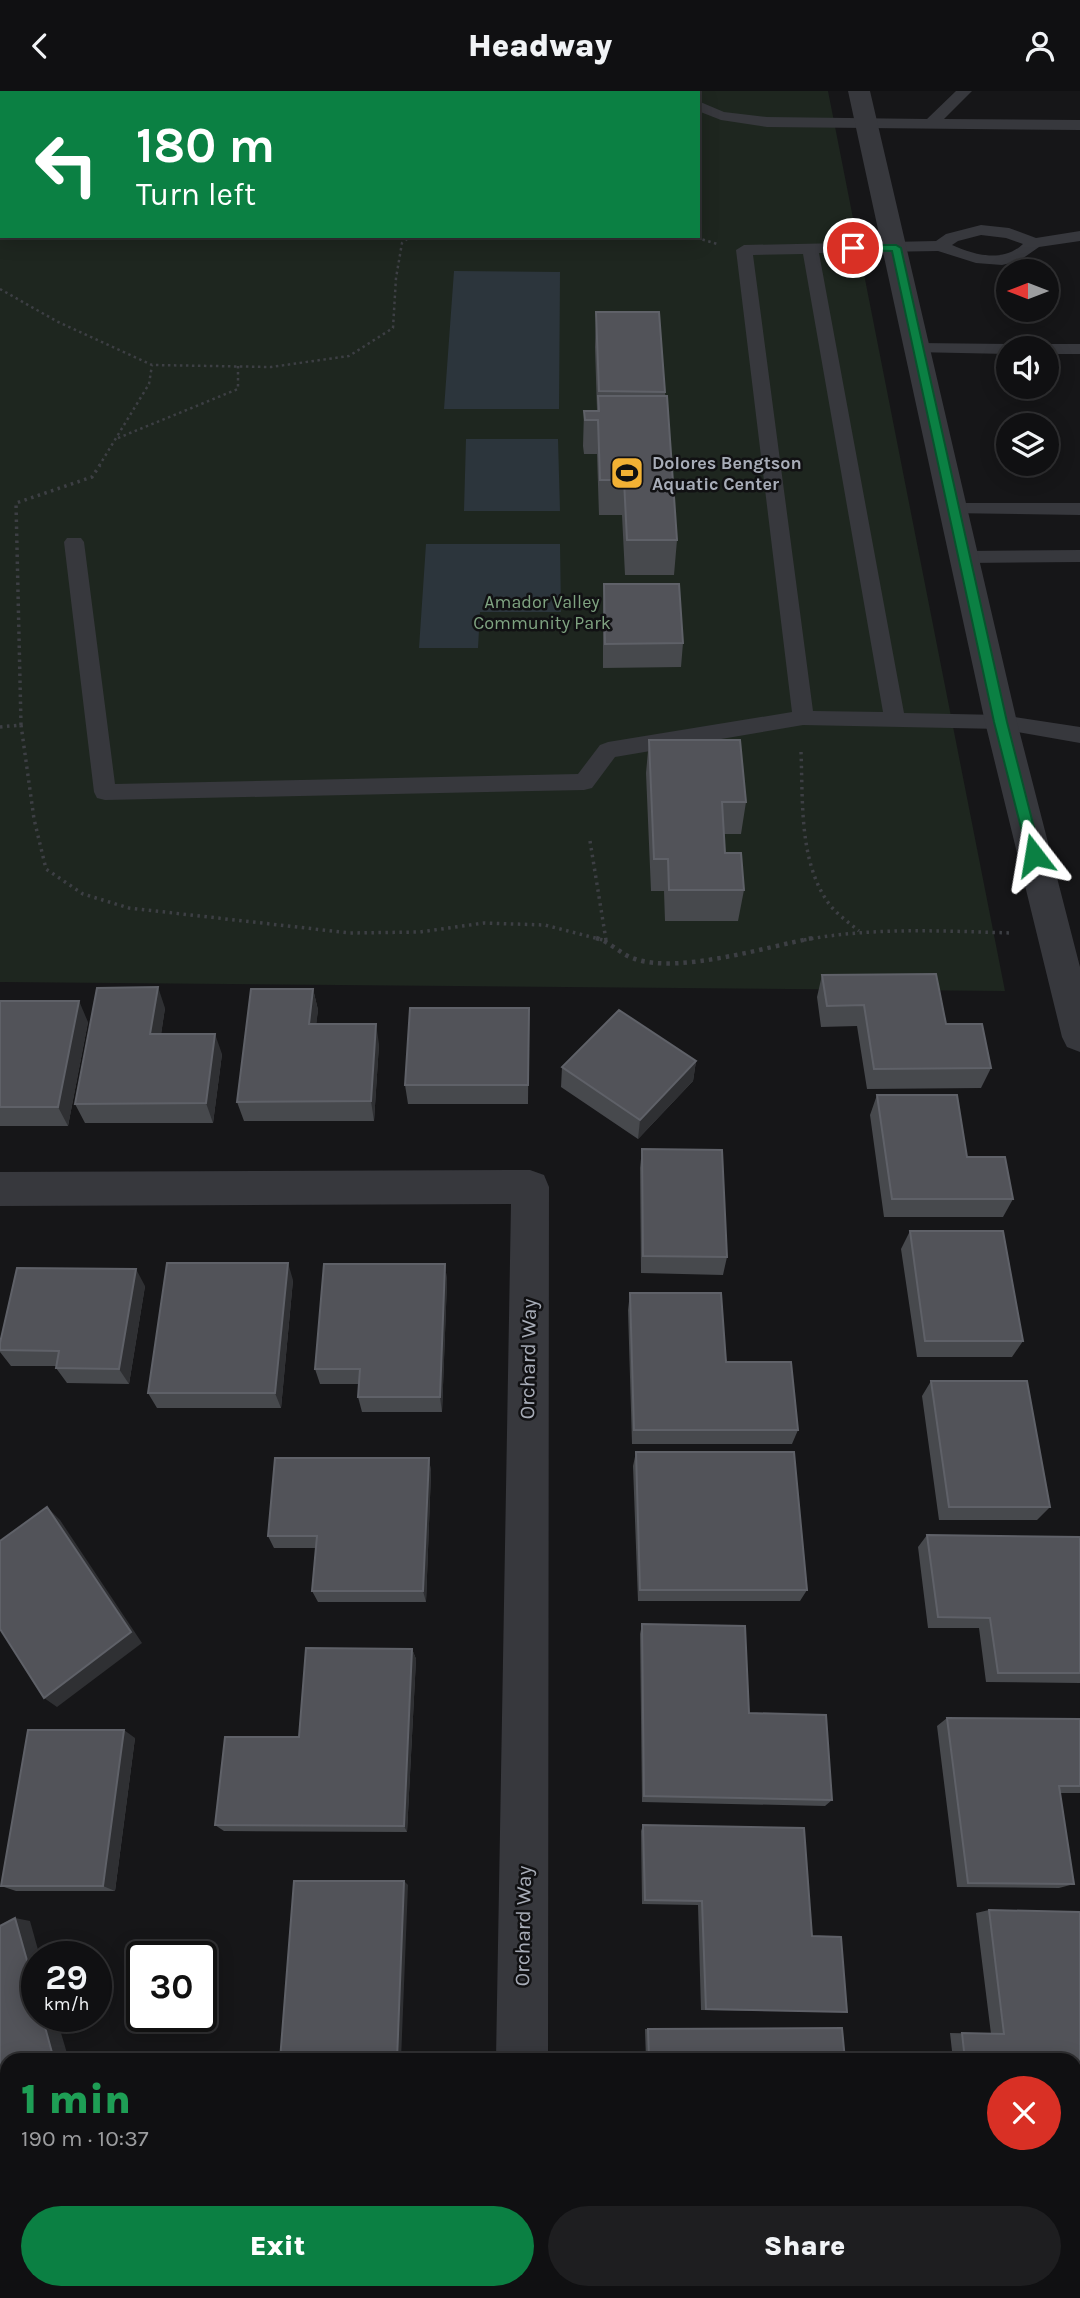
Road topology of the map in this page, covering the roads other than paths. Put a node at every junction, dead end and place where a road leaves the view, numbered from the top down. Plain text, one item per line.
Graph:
1 (859, 91) edge
2 (965, 91) edge
3 (700, 106) edge
4 (867, 124) junction
5 (930, 124) junction
6 (1080, 125) edge
7 (1080, 236) edge
8 (1034, 243) junction
9 (940, 246) junction
10 (896, 248) junction
11 (810, 249) junction
12 (919, 348) junction
13 (996, 349) edge
14 (1059, 349) edge
15 (1080, 349) edge
16 (954, 509) junction
17 (1080, 509) edge
18 (74, 542) dead end
19 (1080, 556) edge
20 (965, 557) junction
21 (803, 718) junction
22 (895, 719) junction
23 (1001, 722) junction
24 (1080, 735) edge
25 (1064, 943) edge
26 (1080, 1037) edge
27 (0, 1189) edge
28 (522, 2053) edge

1 - 4 street
2 - 5 lane
3 - 4 lane
4 - 5 lane
4 - 10 street
5 - 6 lane
7 - 8 lane
8 - 9 lane
8 - 9 lane
9 - 10 lane
10 - 11 lane
10 - 12 street
11 - 21 lane
11 - 22 lane
12 - 13 lane
12 - 16 street
14 - 15 lane
16 - 17 lane
16 - 20 street
18 - 21 lane
19 - 20 lane
20 - 23 street
21 - 22 lane
22 - 23 lane
23 - 24 lane
23 - 25 street
25 - 26 street
27 - 28 street, Orchard Way

